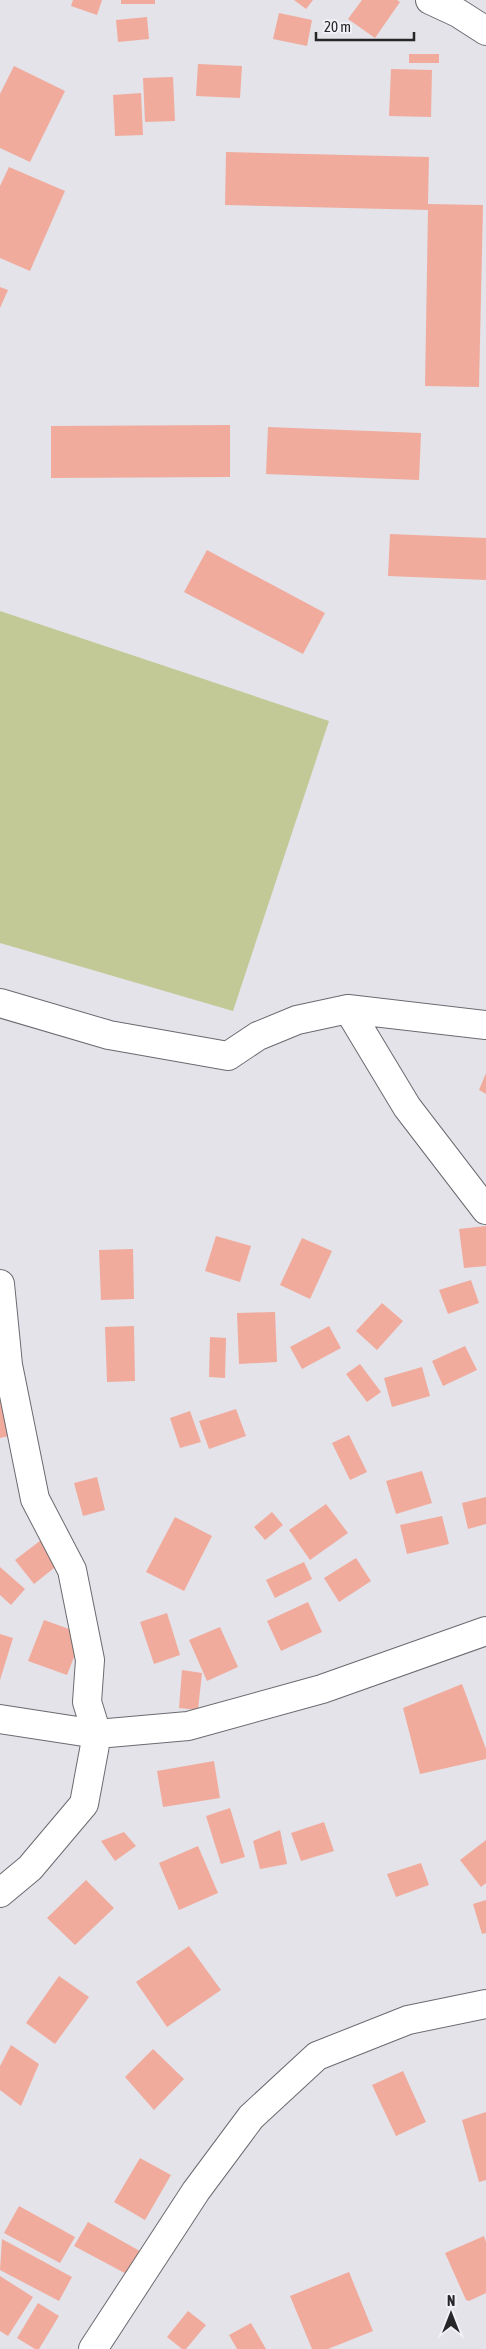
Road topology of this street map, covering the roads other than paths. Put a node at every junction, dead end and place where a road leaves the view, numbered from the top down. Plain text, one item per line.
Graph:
1 (430, 0) edge
2 (486, 31) edge
3 (0, 1003) edge
4 (348, 1009) junction
5 (486, 1025) edge
6 (486, 1210) edge
7 (0, 1284) edge
8 (486, 1630) edge
9 (0, 1719) edge
10 (97, 1734) junction
11 (0, 1893) edge
12 (486, 2004) edge
13 (93, 2349) edge

1 - 2 street
3 - 4 street
4 - 5 street
4 - 6 street
7 - 10 street
8 - 10 street
9 - 10 street
10 - 11 street
12 - 13 street

